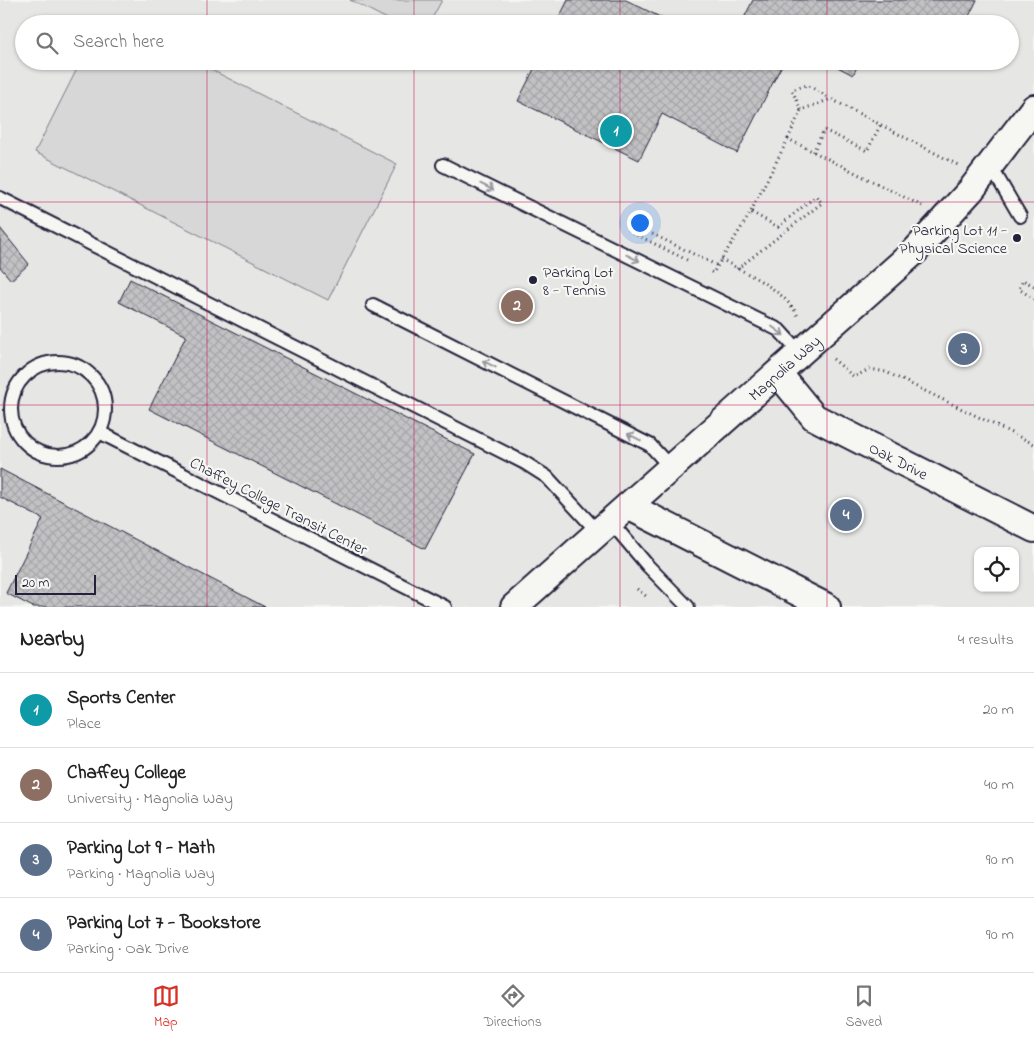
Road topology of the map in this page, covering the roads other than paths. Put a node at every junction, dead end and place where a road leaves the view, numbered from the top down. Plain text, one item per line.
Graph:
1 (1034, 108) edge
2 (990, 165) junction
3 (443, 166) dead end
4 (0, 198) edge
5 (1020, 216) dead end
6 (373, 305) dead end
7 (808, 346) junction
8 (778, 373) junction
9 (99, 432) junction
10 (670, 468) junction
11 (612, 520) junction
12 (1034, 529) edge
13 (445, 607) edge
14 (514, 607) edge
15 (688, 607) edge
16 (827, 607) edge

1 - 2 street, Magnolia Way
2 - 5 lane
2 - 7 street, Magnolia Way
3 -> 7 lane
4 - 11 lane
10 -> 6 lane
7 - 8 street, Magnolia Way
8 - 10 street, Magnolia Way
8 - 12 street, Oak Drive
9 - 9 lane
9 - 13 lane, Chaffey College Transit Center
10 - 11 street, Magnolia Way
11 - 14 street, Magnolia Way
11 - 15 lane
11 - 16 street

